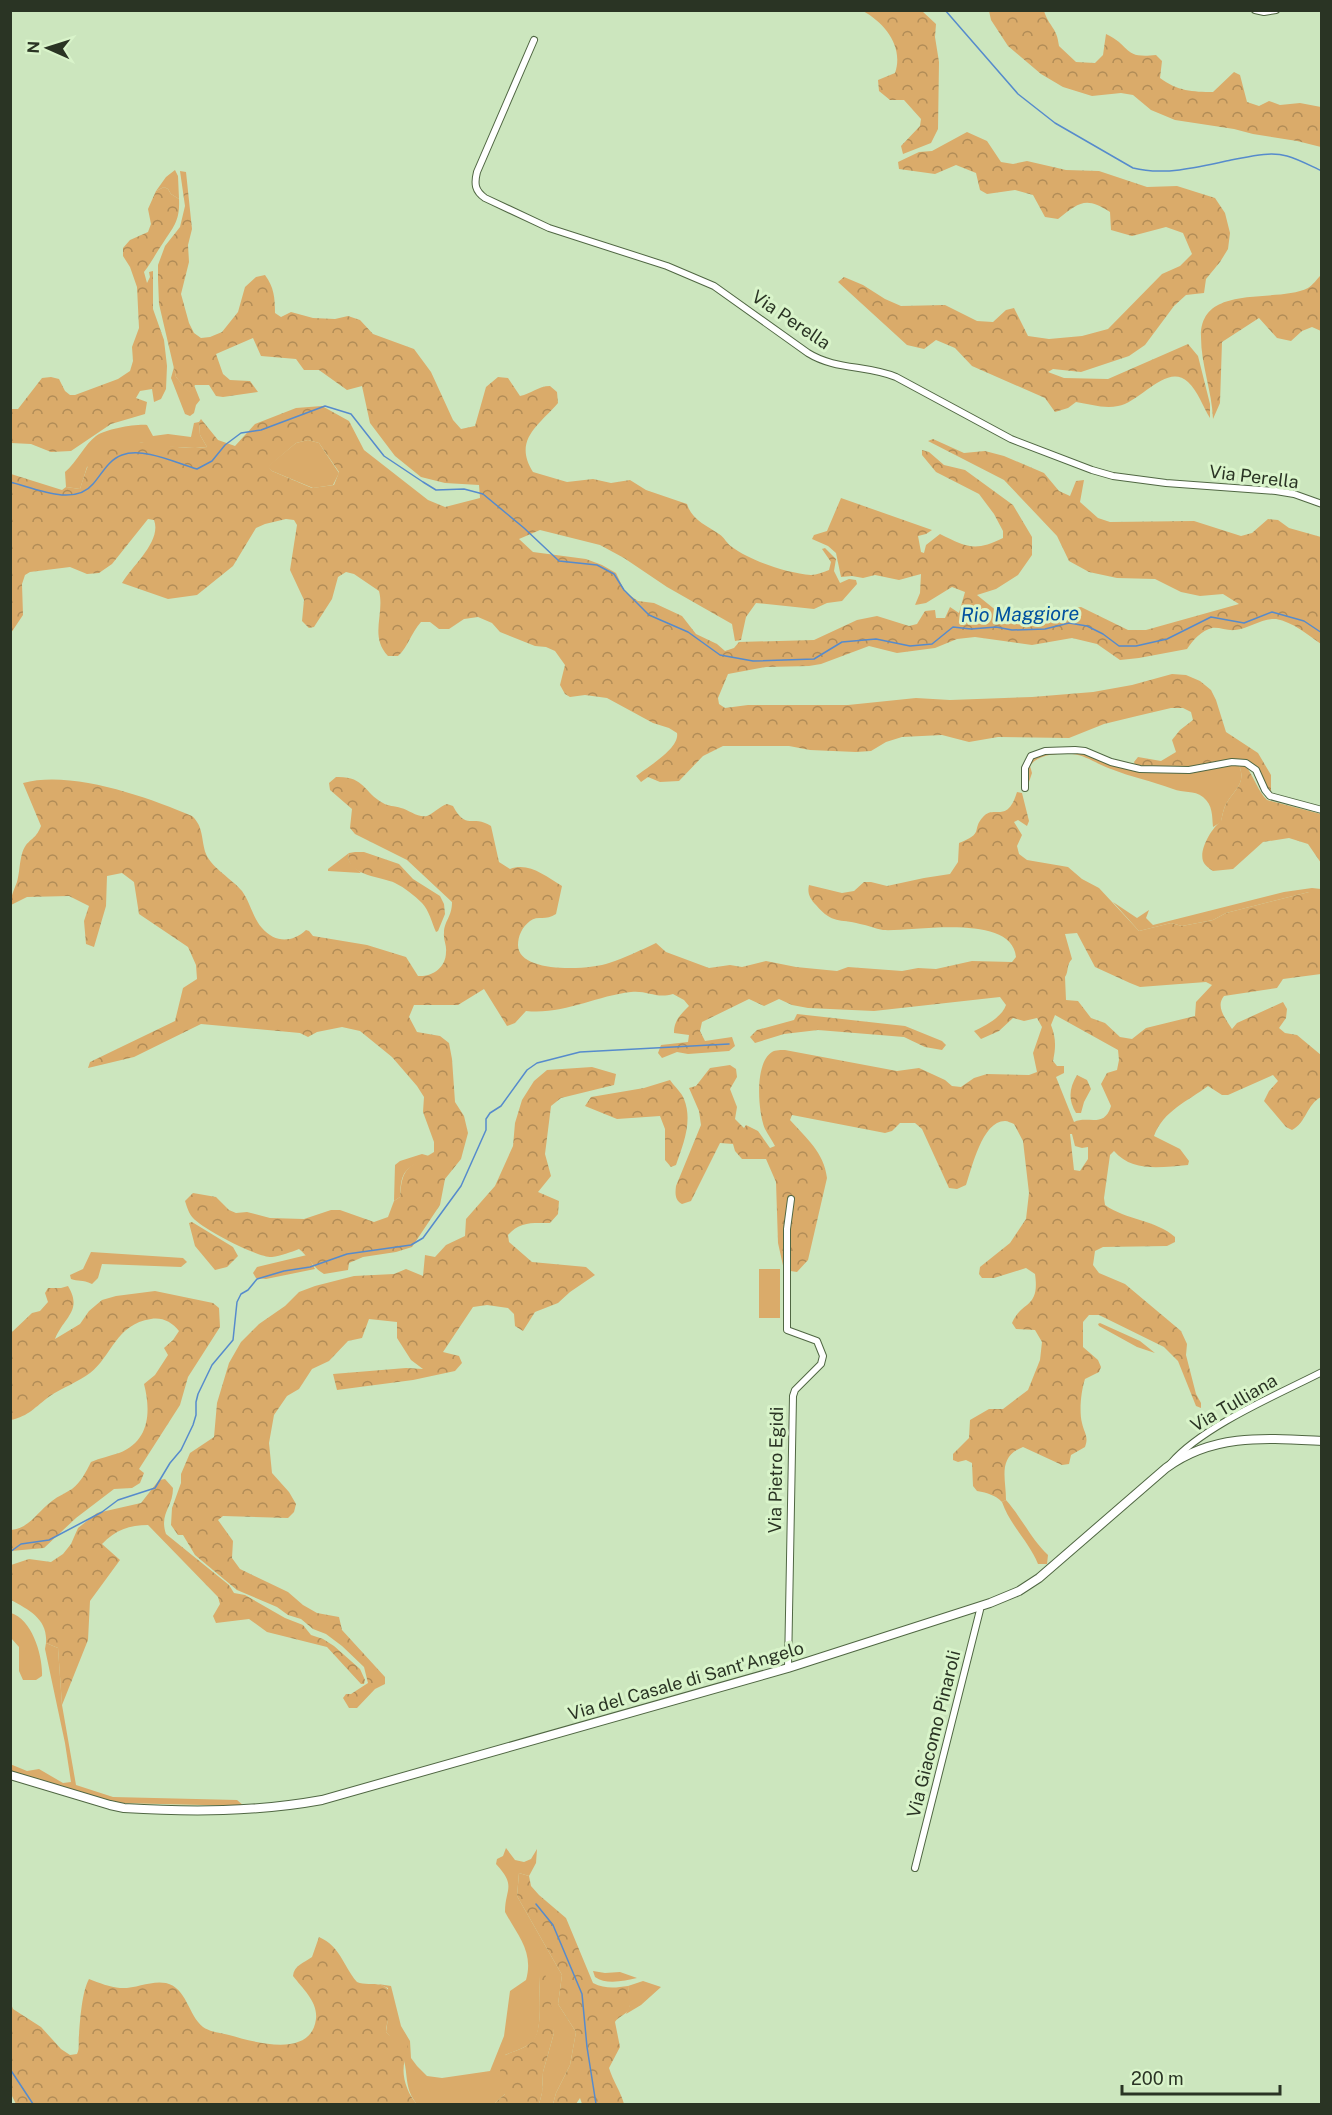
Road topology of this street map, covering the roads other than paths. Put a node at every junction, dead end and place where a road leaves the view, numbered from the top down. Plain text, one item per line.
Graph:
1 (1255, 10) edge
2 (1275, 10) edge
3 (534, 40) dead end
4 (1322, 504) edge
5 (1025, 788) dead end
6 (1322, 810) edge
7 (791, 1199) dead end
8 (1322, 1372) edge
9 (1322, 1441) edge
10 (1166, 1468) junction
11 (979, 1607) junction
12 (788, 1668) junction
13 (10, 1775) edge
14 (915, 1868) dead end

1 - 2 street
3 - 4 street, Via Perella
5 - 6 street
7 - 12 street, Via Pietro Egidi
8 - 10 street, Via Tulliana
9 - 10 main road, Via del Casale di Sant'Angelo
10 - 11 main road, Via del Casale di Sant'Angelo
11 - 12 main road, Via del Casale di Sant'Angelo
11 - 14 street, Via Giacomo Pinaroli
12 - 13 main road, Via del Casale di Sant'Angelo

